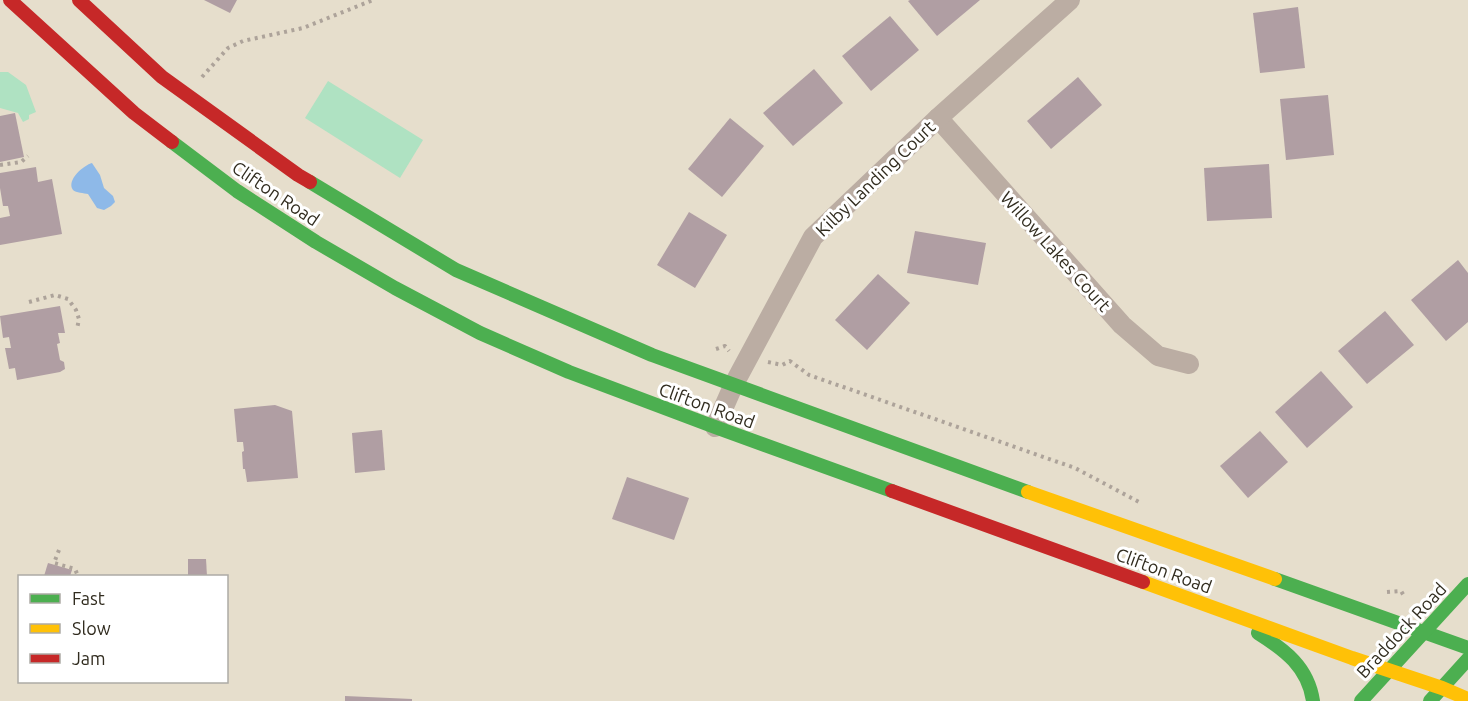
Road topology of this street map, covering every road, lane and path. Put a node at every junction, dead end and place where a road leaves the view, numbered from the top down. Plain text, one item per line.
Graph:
1 (10, 0) edge
2 (79, 0) edge
3 (373, 0) edge
4 (1070, 0) edge
5 (202, 77) dead end
6 (938, 118) junction
7 (28, 156) dead end
8 (0, 165) edge
9 (28, 302) dead end
10 (77, 329) dead end
11 (1189, 364) dead end
12 (734, 384) junction
13 (715, 427) junction
14 (59, 550) dead end
15 (78, 575) edge
16 (1468, 584) edge
17 (1224, 612) junction
18 (1424, 632) junction
19 (1468, 648) edge
20 (1468, 659) edge
21 (1388, 671) junction
22 (1442, 688) junction
23 (1468, 699) edge
24 (1313, 701) edge
25 (1361, 701) edge
26 (1430, 701) edge

1 - 13 main road, Clifton Road
2 - 12 main road, Clifton Road
3 - 5 path
4 - 6 street, Kilby Landing Court
6 - 11 street, Willow Lakes Court
6 - 12 street, Kilby Landing Court
7 - 8 path
9 - 10 path
12 - 13 street, Kilby Landing Court
12 - 18 main road, Clifton Road
13 - 17 main road, Clifton Road
14 - 15 path
16 - 18 main road, Braddock Road
17 - 21 main road, Clifton Road
17 - 24 main road
18 - 19 main road, Clifton Road
18 - 21 main road, Braddock Road
20 - 22 main road
21 - 22 main road, Clifton Road
21 - 25 main road, Braddock Road
22 - 23 main road, Clifton Road
22 - 26 main road

